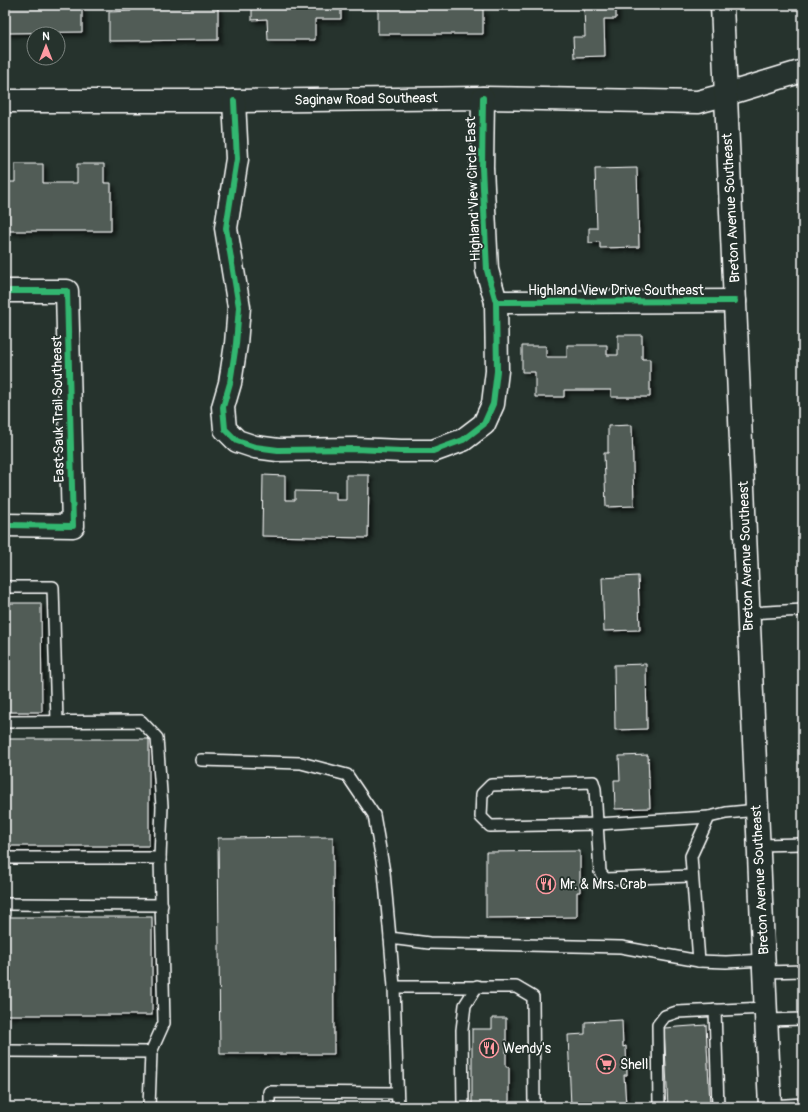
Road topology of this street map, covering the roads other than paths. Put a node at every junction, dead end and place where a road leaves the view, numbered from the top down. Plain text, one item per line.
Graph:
1 (722, 5) edge
2 (803, 71) edge
3 (726, 95) junction
4 (483, 98) junction
5 (5, 101) edge
6 (234, 101) junction
7 (5, 291) edge
8 (735, 301) junction
9 (496, 302) junction
10 (5, 525) edge
11 (5, 587) edge
12 (803, 610) edge
13 (749, 613) junction
14 (57, 721) junction
15 (5, 722) edge
16 (200, 760) dead end
17 (757, 810) junction
18 (709, 817) junction
19 (598, 824) junction
20 (803, 844) edge
21 (759, 845) junction
22 (5, 858) edge
23 (160, 858) junction
24 (692, 876) junction
25 (5, 904) edge
26 (162, 904) junction
27 (390, 938) junction
28 (699, 961) junction
29 (764, 966) junction
30 (803, 972) edge
31 (477, 986) junction
32 (394, 987) junction
33 (715, 1010) junction
34 (766, 1014) junction
35 (803, 1019) edge
36 (5, 1051) edge
37 (151, 1052) junction
38 (397, 1093) junction
39 (803, 1104) edge
40 (149, 1107) edge
41 (269, 1107) edge
42 (398, 1107) edge
43 (463, 1107) edge
44 (534, 1107) edge
45 (659, 1107) edge
46 (718, 1107) edge
47 (770, 1107) edge

1 - 3 street, Breton Avenue Southeast
2 - 3 street, Saginaw Road Southeast
3 - 4 street, Saginaw Road Southeast
3 - 8 street, Breton Avenue Southeast
4 - 6 street, Saginaw Road Southeast
4 - 9 street, Highland View Circle East
5 - 6 street, Saginaw Road Southeast
6 - 9 street, Highland View Circle East
7 - 10 street, East Sauk Trail Southeast
8 - 9 street, Highland View Drive Southeast
8 - 13 street, Breton Avenue Southeast
11 - 14 lane
12 - 13 lane
13 - 17 street, Breton Avenue Southeast
14 - 15 lane
14 - 23 lane
16 - 27 lane
17 - 18 lane
17 - 21 street, Breton Avenue Southeast
18 - 19 lane
18 - 24 lane
19 - 19 lane
19 - 24 lane
20 - 21 lane
21 - 29 street, Breton Avenue Southeast
22 - 23 lane
23 - 26 lane
24 - 28 lane
25 - 26 lane
26 - 37 lane
27 - 28 lane
27 - 32 lane
28 - 29 lane
29 - 30 lane
29 - 34 street, Breton Avenue Southeast
31 - 32 lane
31 - 43 lane
31 - 44 lane
32 - 38 lane
33 - 34 lane
33 - 45 lane
33 - 46 lane
34 - 35 lane
34 - 47 street, Breton Avenue Southeast
36 - 37 lane
37 - 40 lane
38 - 41 lane
38 - 42 lane
39 - 47 lane

